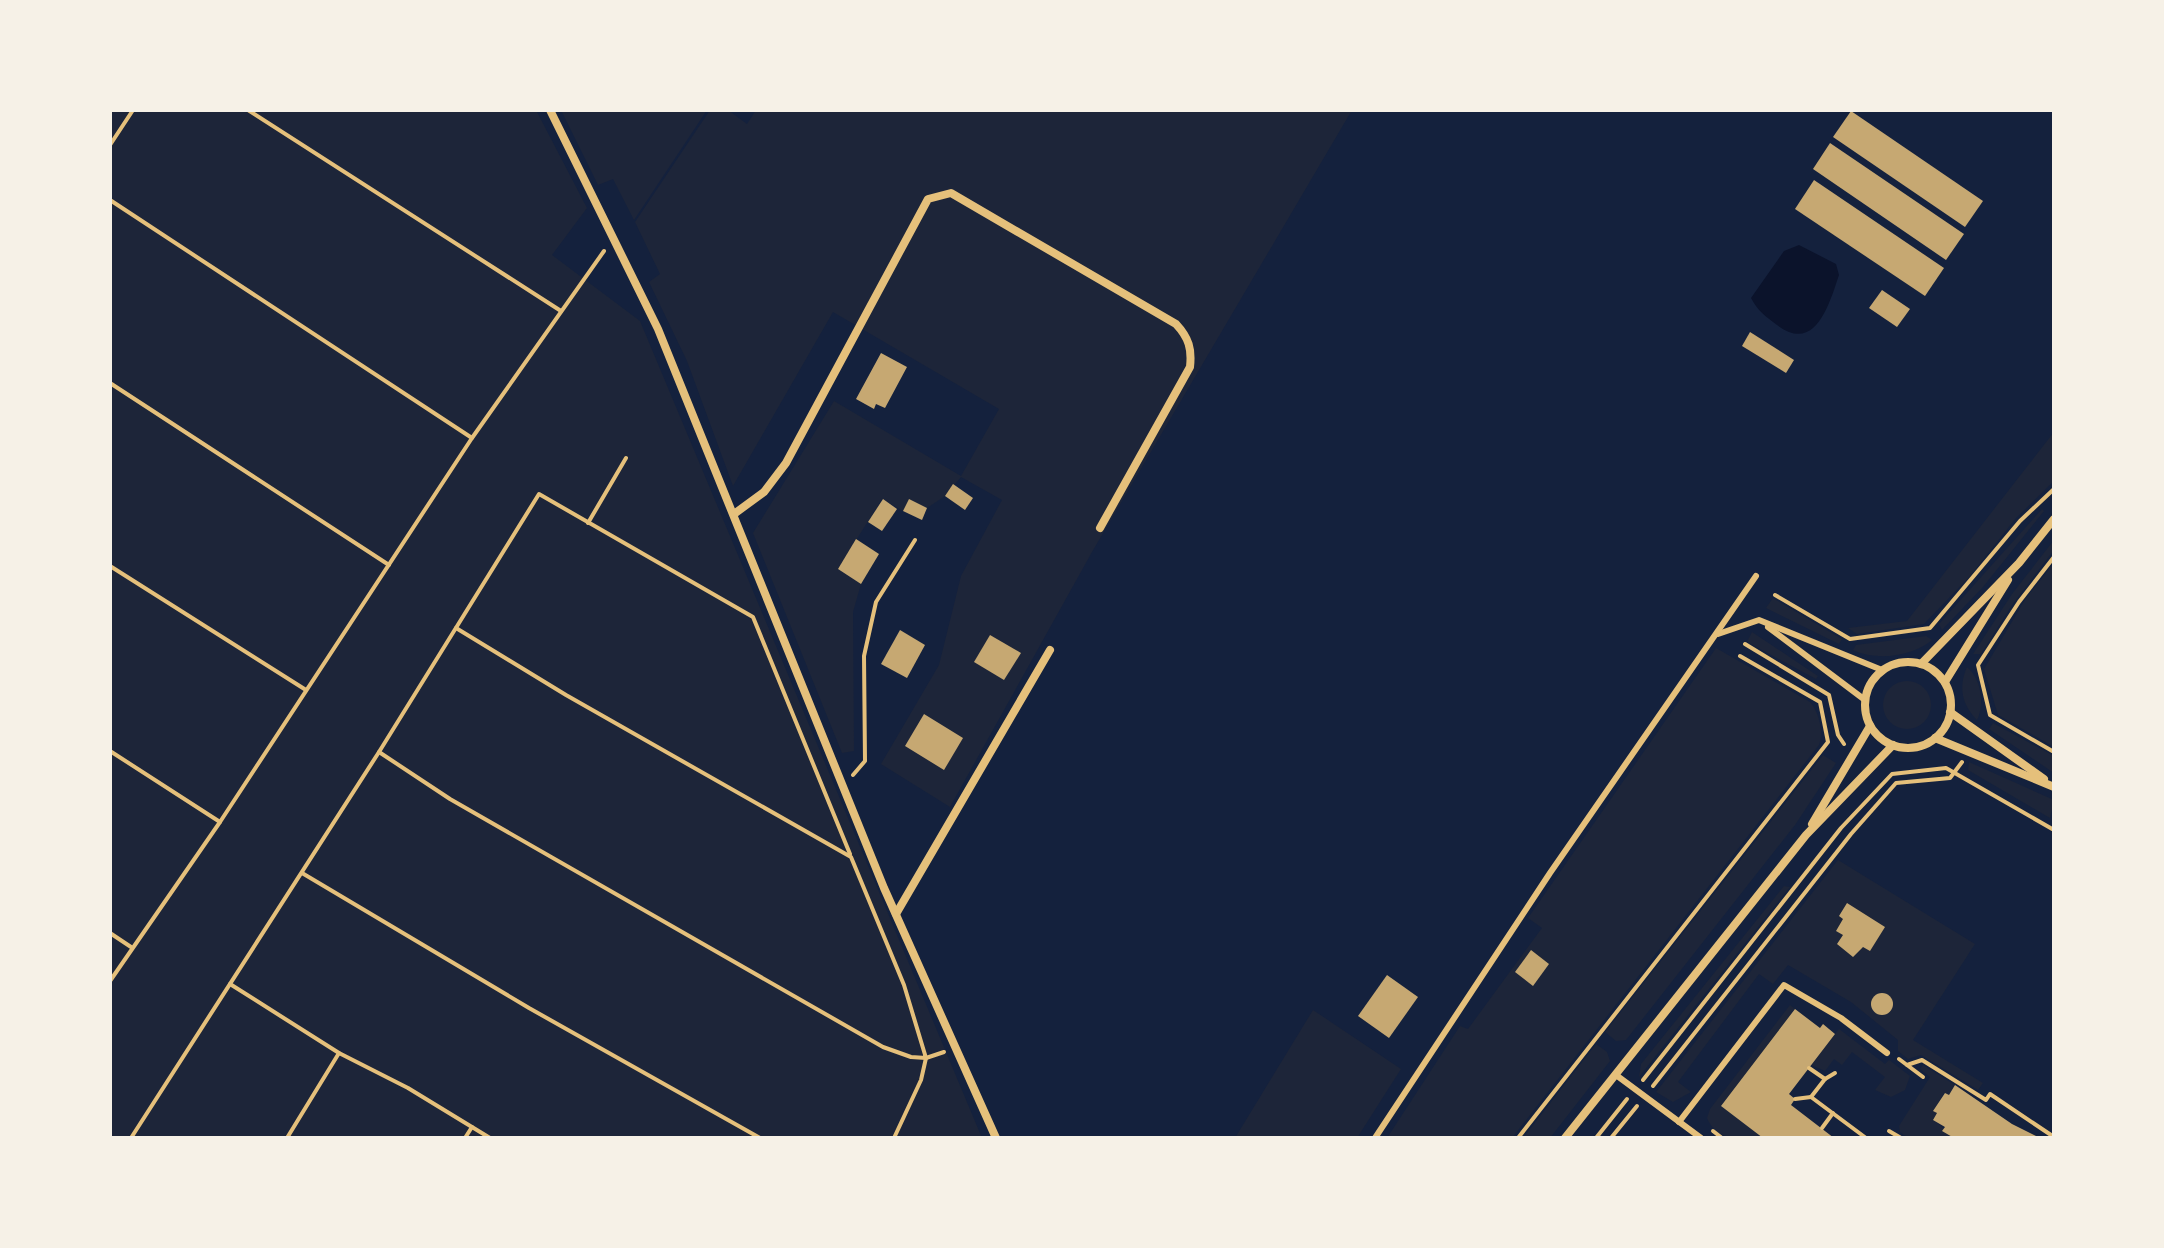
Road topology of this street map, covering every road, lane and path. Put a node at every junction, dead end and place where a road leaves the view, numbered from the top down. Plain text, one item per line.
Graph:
1 (133, 110) edge
2 (248, 110) edge
3 (550, 110) edge
4 (110, 145) edge
5 (110, 200) edge
6 (615, 236) junction
7 (561, 311) junction
8 (110, 383) edge
9 (472, 438) junction
10 (626, 458) dead end
11 (2054, 489) edge
12 (734, 514) junction
13 (2054, 519) edge
14 (588, 523) junction
15 (1100, 528) dead end
16 (915, 540) dead end
17 (2054, 557) edge
18 (2019, 563) junction
19 (110, 566) edge
20 (389, 566) junction
21 (1756, 576) dead end
22 (1775, 595) dead end
23 (1759, 620) junction
24 (456, 628) junction
25 (1718, 634) junction
26 (1745, 644) dead end
27 (1050, 650) dead end
28 (1740, 656) dead end
29 (1921, 664) junction
30 (1882, 670) junction
31 (1945, 682) junction
32 (306, 690) junction
33 (1865, 700) junction
34 (1950, 712) junction
35 (1990, 715) junction
36 (1870, 726) junction
37 (1979, 733) junction
38 (1935, 738) junction
39 (1893, 745) junction
40 (110, 751) edge
41 (379, 752) junction
42 (1854, 752) junction
43 (1968, 752) junction
44 (2054, 752) edge
45 (1873, 766) junction
46 (1956, 773) junction
47 (1887, 778) junction
48 (843, 785) junction
49 (2054, 787) edge
50 (220, 822) junction
51 (2054, 830) edge
52 (1806, 835) junction
53 (851, 857) junction
54 (302, 873) junction
55 (896, 914) junction
56 (110, 933) edge
57 (132, 947) junction
58 (110, 981) edge
59 (230, 984) junction
60 (945, 1051) dead end
61 (1891, 1051) joint
62 (339, 1053) junction
63 (926, 1058) junction
64 (1907, 1065) junction
65 (1809, 1068) dead end
66 (1835, 1073) dead end
67 (1616, 1075) junction
68 (1923, 1077) dead end
69 (1825, 1079) junction
70 (1636, 1089) junction
71 (1645, 1096) junction
72 (1811, 1097) junction
73 (1795, 1099) dead end
74 (1833, 1113) junction
75 (1679, 1122) junction
76 (472, 1127) junction
77 (1822, 1128) dead end
78 (1889, 1131) dead end
79 (2054, 1137) edge
80 (131, 1138) edge
81 (287, 1138) edge
82 (465, 1138) edge
83 (490, 1138) edge
84 (760, 1138) edge
85 (894, 1138) edge
86 (996, 1138) edge
87 (1375, 1138) edge
88 (1518, 1138) edge
89 (1565, 1138) edge
90 (1596, 1138) edge
91 (1611, 1138) edge
92 (1701, 1138) edge
93 (1866, 1138) edge
94 (1901, 1138) edge

1 - 4 path
2 - 7 path
3 - 6 street
5 - 9 path
6 - 7 path
6 - 12 street
7 - 9 path
8 - 20 path
9 - 20 path
10 - 14 path
11 - 22 path
12 - 15 street
12 - 48 street
13 - 18 street
14 - 24 path
14 - 53 path
16 - 48 path
17 - 35 path
18 - 29 street
18 - 31 street
19 - 32 path
20 - 32 path
21 - 25 lane
23 - 25 lane
23 - 30 lane
23 - 33 lane
24 - 41 path
24 - 53 path
25 - 87 lane
26 - 42 path
27 - 55 street
28 - 88 path
29 - 30 street
29 - 31 street
30 - 33 street
31 - 34 street
32 - 50 path
33 - 36 street
34 - 37 street
34 - 38 street
35 - 37 path
35 - 44 path
36 - 39 street
36 - 42 street
37 - 49 street
38 - 39 street
38 - 43 street
39 - 45 street
40 - 50 path
41 - 54 path
41 - 63 path
42 - 52 street
43 - 46 path
43 - 49 street
45 - 47 path
45 - 52 street
46 - 47 path
46 - 51 path
46 - 71 path
47 - 70 path
48 - 55 street
50 - 57 path
52 - 67 street
53 - 63 path
54 - 59 path
54 - 84 path
55 - 86 street
56 - 57 path
57 - 58 path
59 - 62 path
59 - 80 path
60 - 63 path
61 - 64 path
61 - 75 lane
62 - 76 path
62 - 81 path
63 - 85 path
64 - 68 path
64 - 79 path
65 - 69 path
66 - 69 path
67 - 70 lane
67 - 89 street
69 - 72 path
70 - 71 lane
70 - 90 path
71 - 75 lane
71 - 91 path
72 - 73 path
72 - 74 path
74 - 77 path
74 - 93 path
75 - 92 lane
76 - 82 path
76 - 83 path
78 - 94 path

